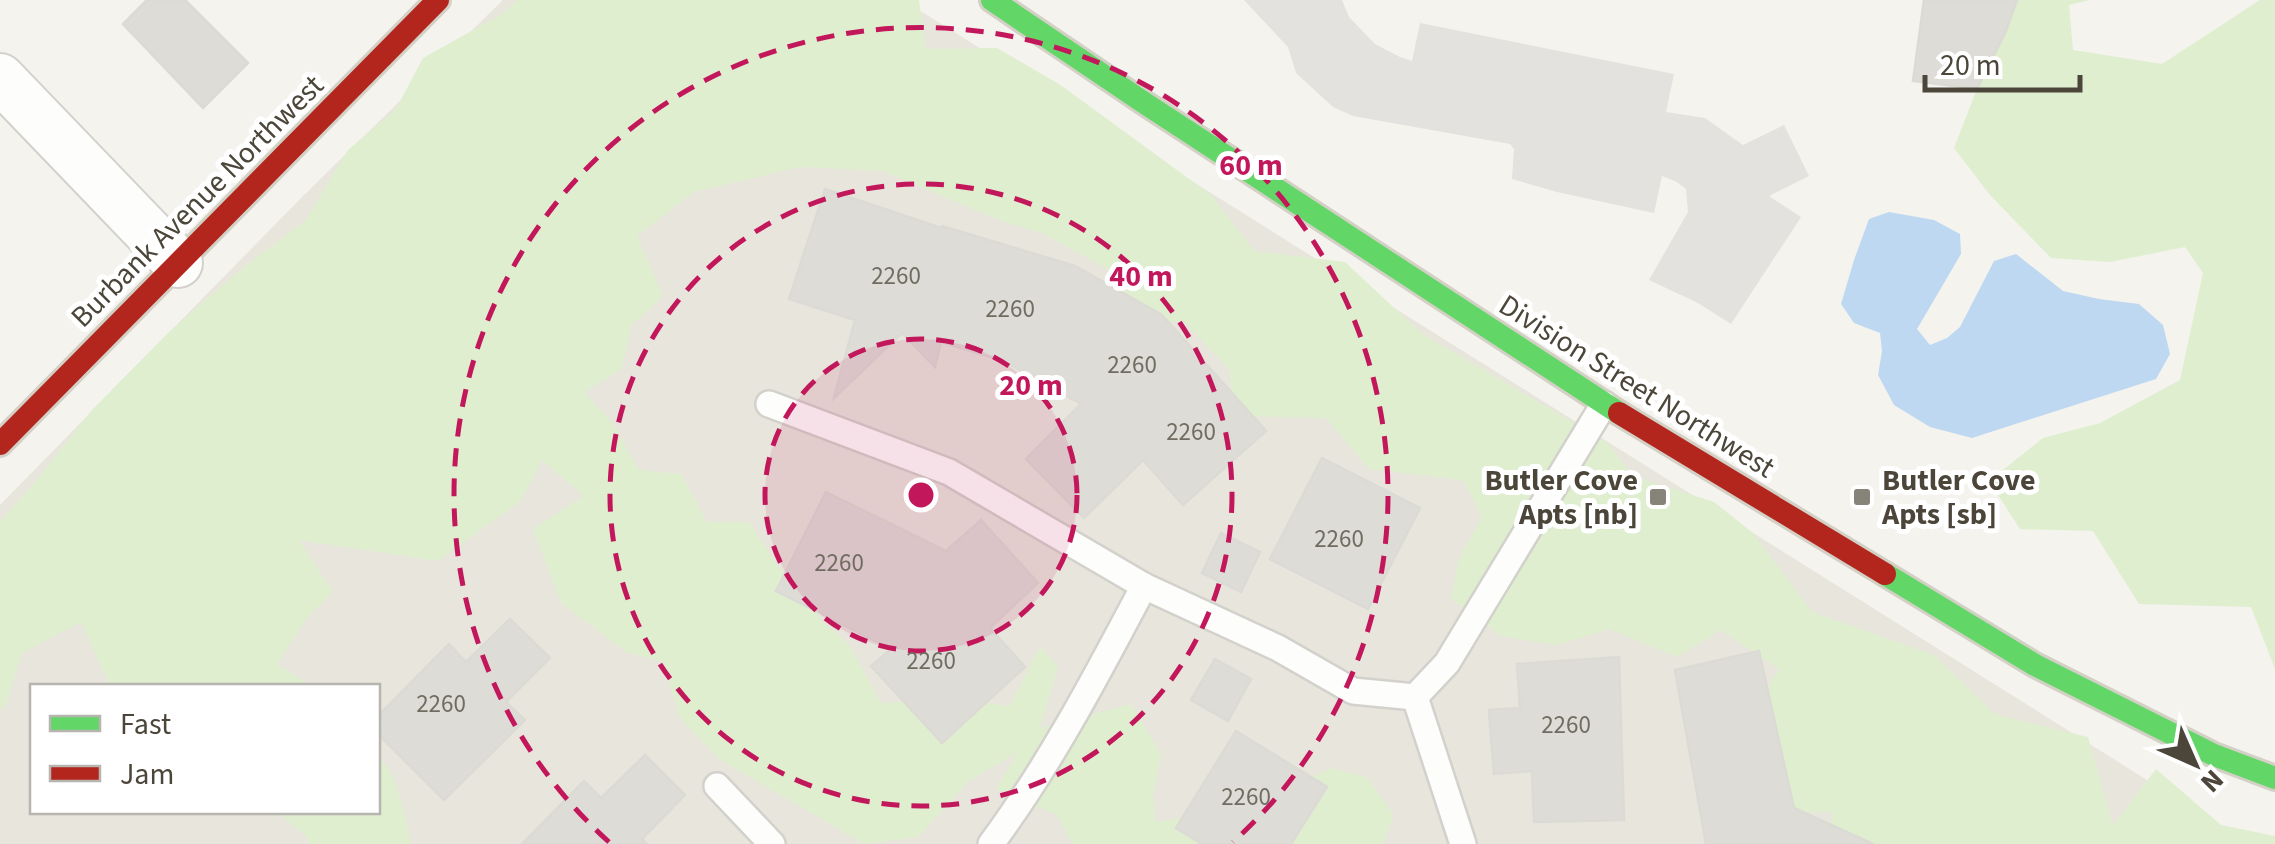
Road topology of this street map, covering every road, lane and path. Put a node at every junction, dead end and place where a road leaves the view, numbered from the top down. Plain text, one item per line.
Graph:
1 (438, 0) edge
2 (992, 0) edge
3 (0, 78) edge
4 (178, 264) junction
5 (770, 404) dead end
6 (1604, 404) junction
7 (0, 444) edge
8 (1144, 586) junction
9 (1415, 697) junction
10 (2275, 778) edge
11 (717, 786) dead end
12 (772, 844) edge
13 (991, 844) edge
14 (1463, 844) edge

1 - 4 street, Burbank Avenue Northwest
2 - 6 street, Division Street Northwest
3 - 4 street
4 - 7 street, Burbank Avenue Northwest
5 - 8 lane
6 - 9 lane
6 - 10 street, Division Street Northwest
8 - 9 lane
8 - 13 lane
9 - 14 lane
11 - 12 lane

